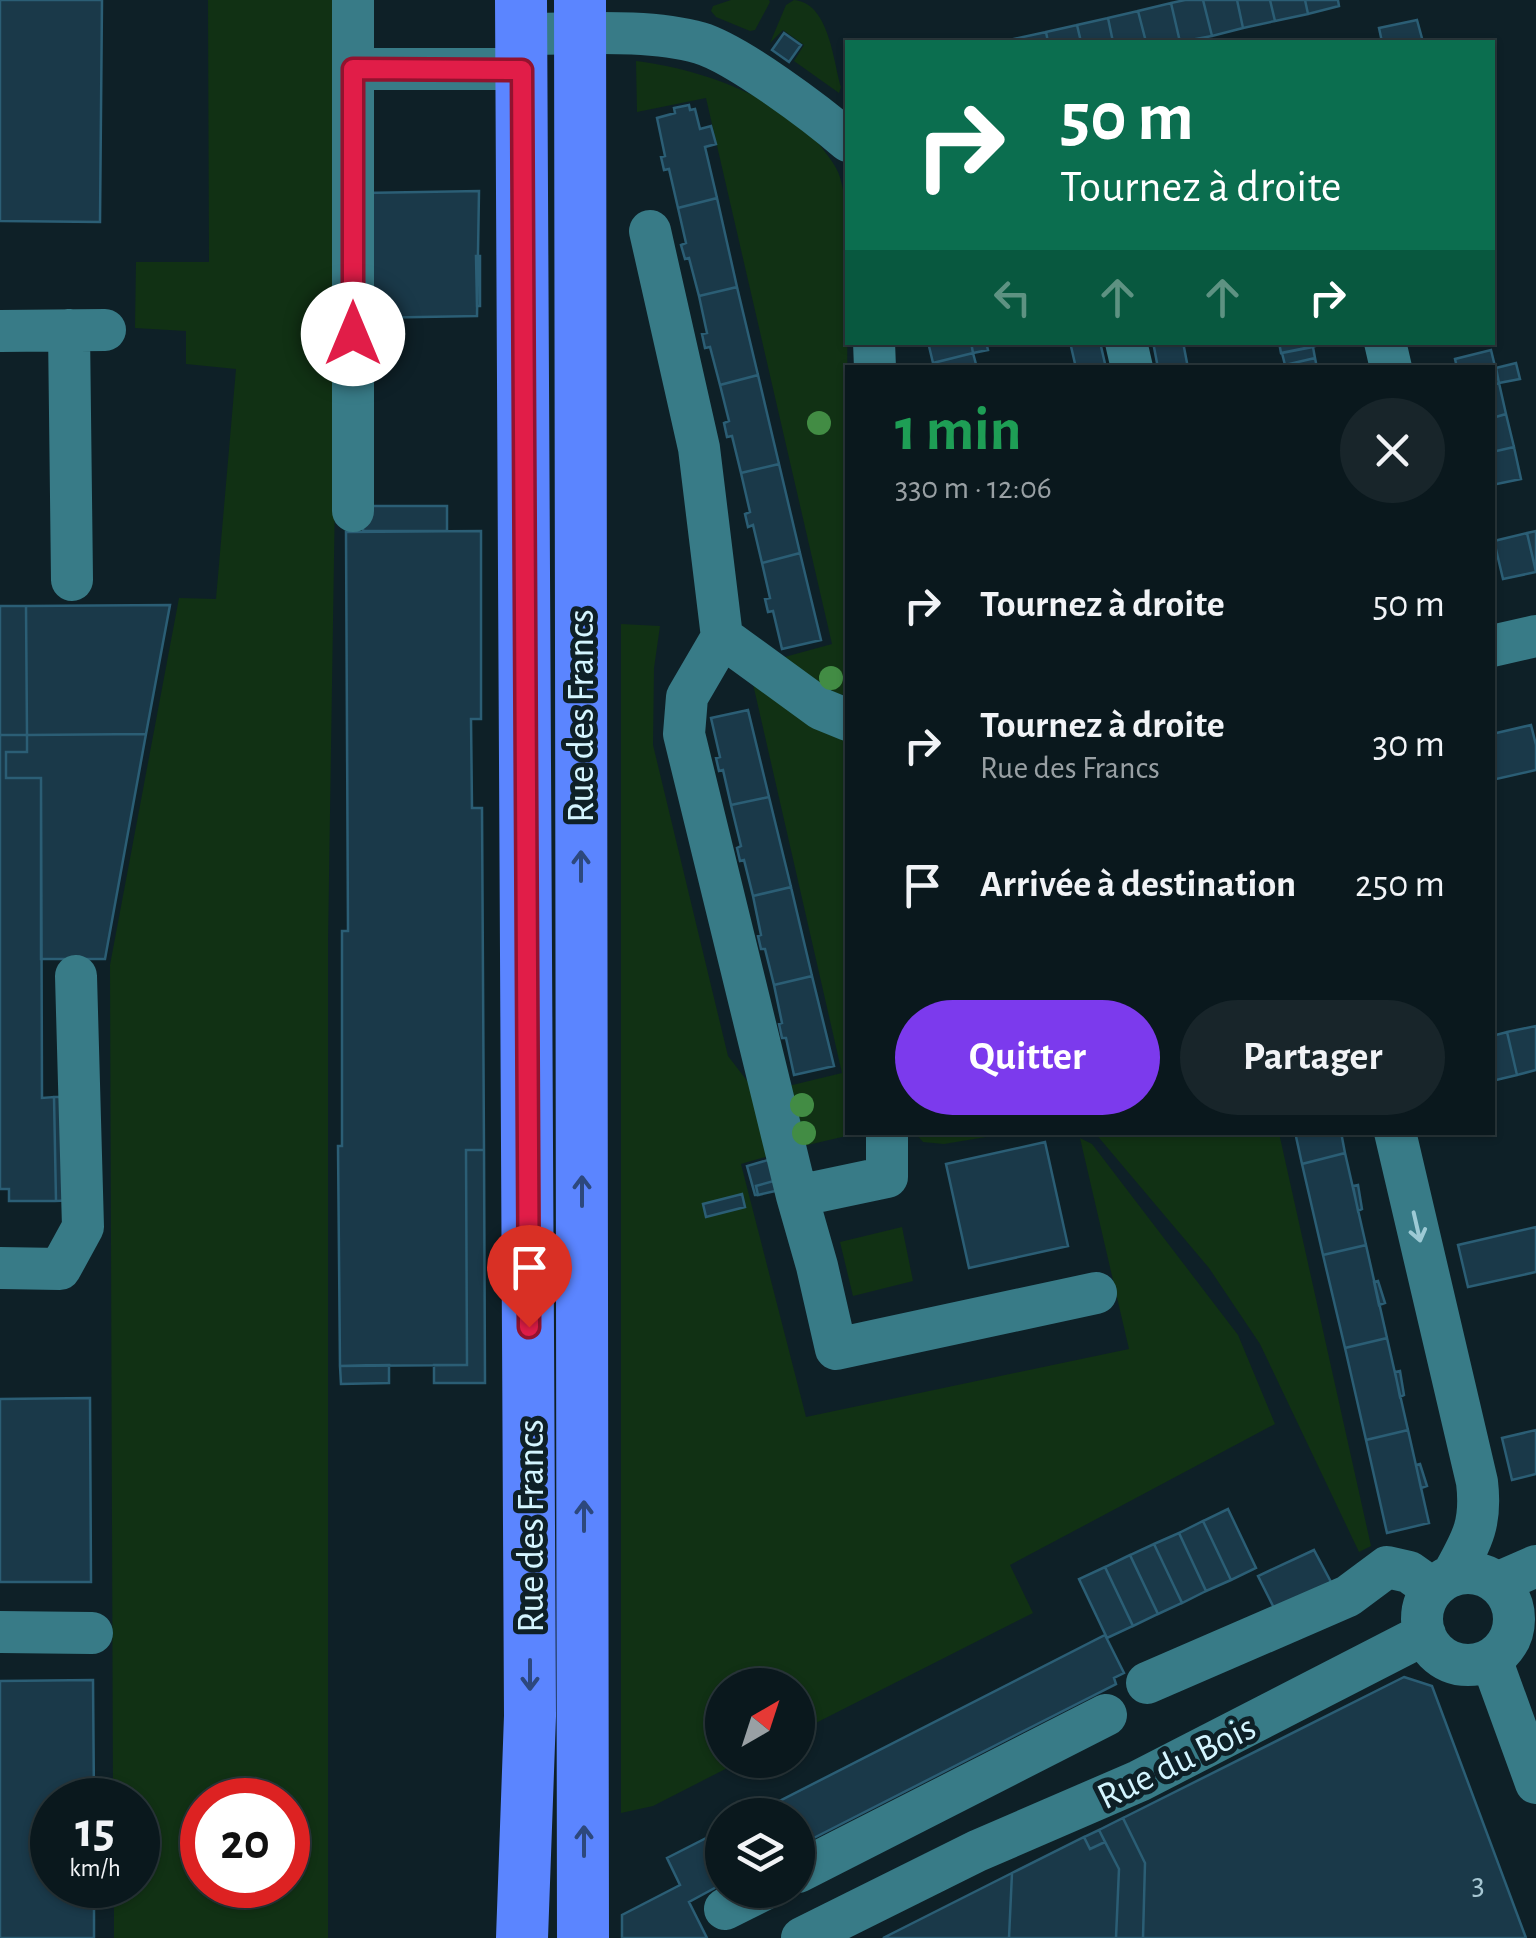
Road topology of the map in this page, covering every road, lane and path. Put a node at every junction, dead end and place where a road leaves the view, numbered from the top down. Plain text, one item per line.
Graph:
1 (353, 0) edge
2 (580, 17) edge
3 (522, 34) edge
4 (353, 69) junction
5 (845, 139) edge
6 (650, 231) dead end
7 (0, 331) edge
8 (353, 511) dead end
9 (72, 580) dead end
10 (1536, 636) edge
11 (722, 637) junction
12 (1495, 645) edge
13 (845, 719) edge
14 (76, 976) dead end
15 (886, 1135) edge
16 (1396, 1135) edge
17 (797, 1196) junction
18 (0, 1268) edge
19 (1096, 1292) dead end
20 (1536, 1566) edge
21 (1442, 1582) junction
22 (1497, 1583) junction
23 (0, 1632) edge
24 (92, 1633) dead end
25 (1425, 1634) junction
26 (1491, 1659) junction
27 (1147, 1683) dead end
28 (1106, 1715) dead end
29 (1536, 1783) edge
30 (894, 1823) junction
31 (815, 1863) edge
32 (924, 1878) junction
33 (522, 1938) edge
34 (583, 1938) edge
35 (802, 1938) edge

1 - 4 street
2 - 3 street
2 - 5 street
34 -> 2 main road, Rue des Francs
3 - 4 street
3 -> 33 main road, Rue des Francs
4 - 8 street
6 - 11 street
7 - 9 street
10 - 12 street
11 - 13 street
11 - 17 street
14 - 18 street
15 - 17 street
16 -> 21 street
17 - 19 street
20 - 22 street
21 - 22 street
21 - 25 street
21 - 27 street
22 - 26 street
23 - 24 street
25 - 26 street
25 - 32 street, Rue du Bois
26 - 29 street
28 - 30 street, Rue du Bois
30 - 31 street, Rue du Bois
30 - 32 street
32 - 35 street, Rue du Bois

